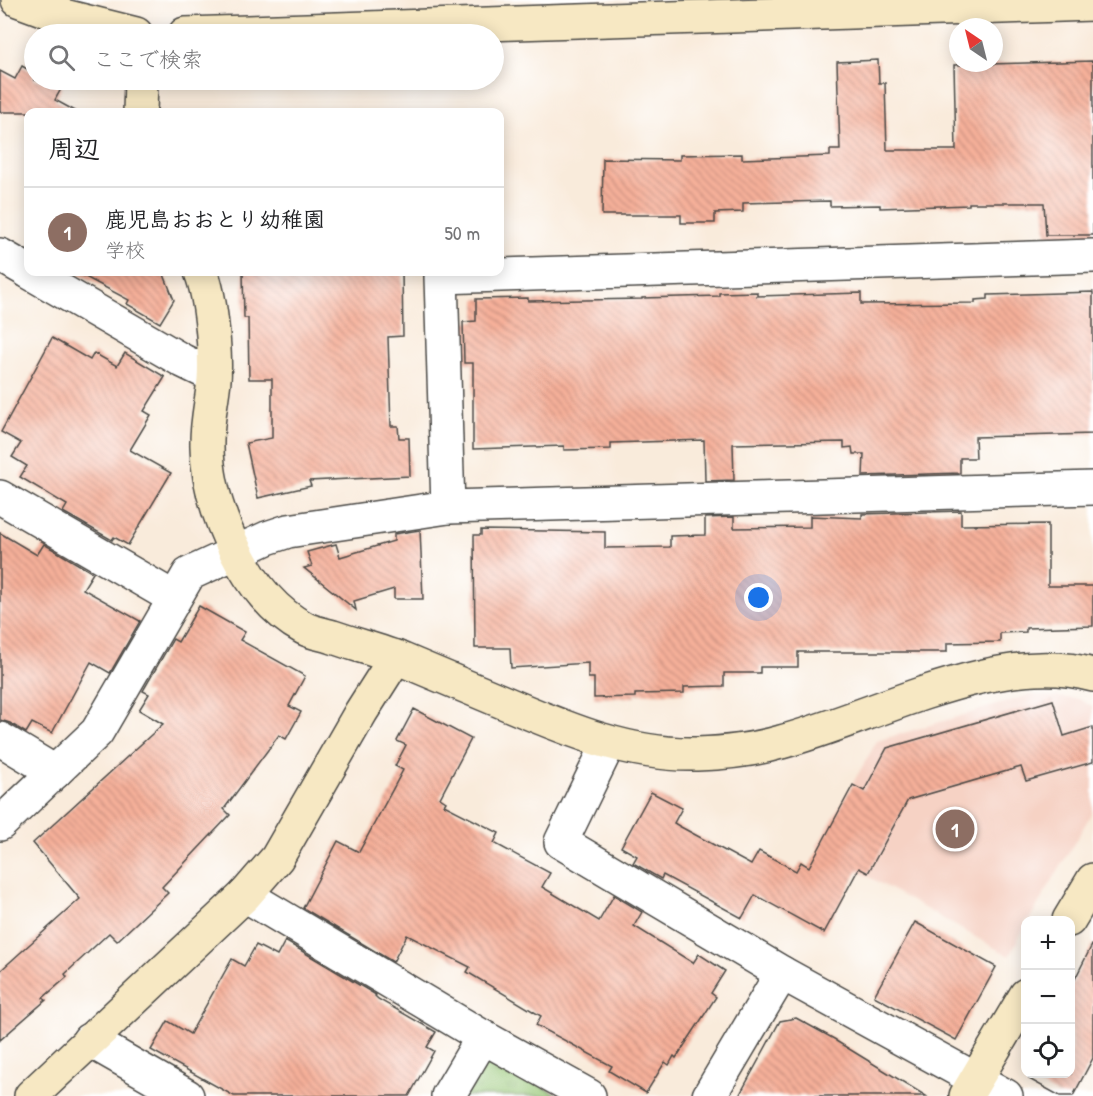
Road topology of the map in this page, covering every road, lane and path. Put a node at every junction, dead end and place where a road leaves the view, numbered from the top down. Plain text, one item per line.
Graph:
1 (18, 0) edge
2 (1093, 4) edge
3 (96, 24) edge
4 (488, 24) edge
5 (141, 90) edge
6 (140, 108) edge
7 (0, 255) edge
8 (1093, 256) edge
9 (24, 268) edge
10 (504, 275) edge
11 (38, 276) edge
12 (202, 276) edge
13 (472, 276) edge
14 (214, 376) junction
15 (1093, 488) edge
16 (0, 497) edge
17 (448, 507) junction
18 (235, 551) junction
19 (174, 598) junction
20 (396, 657) junction
21 (1093, 675) edge
22 (0, 739) edge
23 (609, 743) junction
24 (55, 772) junction
25 (0, 824) edge
26 (245, 895) junction
27 (782, 973) junction
28 (1021, 1002) edge
29 (483, 1038) junction
30 (89, 1040) junction
31 (971, 1087) edge
32 (31, 1096) edge
33 (188, 1096) edge
34 (448, 1096) edge
35 (589, 1096) edge
36 (709, 1096) edge
37 (1006, 1096) edge

1 - 3 street
2 - 4 street
5 - 6 street
7 - 9 street
8 - 10 street
11 - 14 street
12 - 14 street
13 - 17 street
14 - 18 street
15 - 17 street
16 - 19 street
17 - 18 street
18 - 19 street
18 - 20 street
19 - 24 street
20 - 23 street
20 - 26 street
21 - 23 street
22 - 24 street
23 - 27 street
24 - 25 street
26 - 29 street
26 - 30 street
27 - 31 street
27 - 36 street
28 - 31 street
29 - 34 street
29 - 35 street
30 - 32 street
30 - 33 street
31 - 37 street

